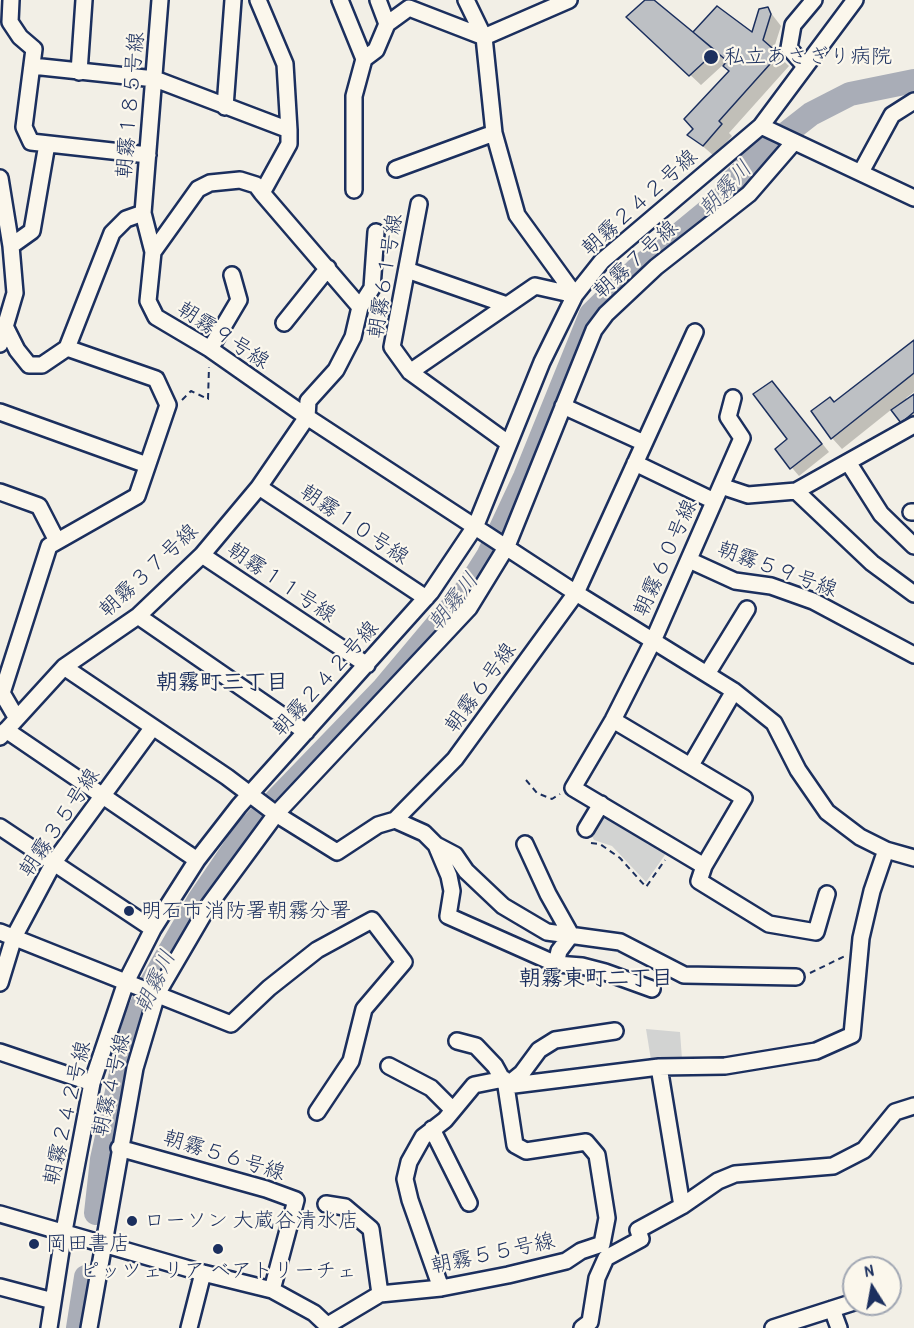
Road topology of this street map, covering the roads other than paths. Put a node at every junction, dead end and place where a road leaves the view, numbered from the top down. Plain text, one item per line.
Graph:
1 (11, 0) edge
2 (84, 0) edge
3 (160, 0) edge
4 (234, 0) edge
5 (258, 0) edge
6 (340, 0) edge
7 (378, 0) edge
8 (466, 0) edge
9 (569, 0) edge
10 (855, 0) edge
11 (810, 5) edge
12 (387, 24) junction
13 (483, 37) junction
14 (364, 60) junction
15 (804, 65) junction
16 (32, 66) junction
17 (79, 72) junction
18 (155, 79) junction
19 (914, 101) edge
20 (225, 106) junction
21 (760, 126) junction
22 (289, 130) junction
23 (494, 133) junction
24 (792, 141) junction
25 (47, 144) junction
26 (148, 155) junction
27 (396, 169) dead end
28 (861, 172) junction
29 (0, 178) edge
30 (354, 190) dead end
31 (262, 193) junction
32 (914, 198) edge
33 (419, 204) dead end
34 (143, 213) junction
35 (3, 214) edge
36 (376, 232) dead end
37 (11, 246) junction
38 (153, 252) junction
39 (328, 268) junction
40 (407, 270) junction
41 (232, 275) dead end
42 (575, 295) junction
43 (507, 305) junction
44 (360, 307) junction
45 (284, 323) dead end
46 (3, 328) edge
47 (695, 332) dead end
48 (0, 344) edge
49 (67, 348) junction
50 (210, 349) junction
51 (410, 372) junction
52 (733, 398) dead end
53 (563, 406) junction
54 (0, 412) edge
55 (307, 417) junction
56 (914, 425) edge
57 (507, 443) junction
58 (644, 443) junction
59 (848, 462) junction
60 (635, 463) junction
61 (147, 465) junction
62 (721, 486) junction
63 (259, 487) junction
64 (796, 491) junction
65 (0, 492) edge
66 (714, 501) junction
67 (482, 530) junction
68 (57, 541) junction
69 (504, 545) junction
70 (914, 546) edge
71 (202, 555) junction
72 (688, 560) junction
73 (576, 592) junction
74 (914, 594) edge
75 (426, 598) junction
76 (747, 609) dead end
77 (138, 616) junction
78 (653, 641) junction
79 (914, 656) edge
80 (367, 665) junction
81 (64, 667) junction
82 (707, 674) junction
83 (734, 691) junction
84 (1, 692) edge
85 (16, 717) junction
86 (614, 720) junction
87 (153, 727) junction
88 (306, 732) junction
89 (3, 733) edge
90 (691, 765) junction
91 (103, 795) junction
92 (255, 797) junction
93 (601, 804) junction
94 (275, 813) junction
95 (395, 820) junction
96 (0, 827) edge
97 (586, 829) road end
98 (525, 844) dead end
99 (436, 845) junction
100 (886, 850) junction
101 (914, 858) edge
102 (197, 860) junction
103 (54, 862) junction
104 (704, 866) junction
105 (826, 894) dead end
106 (153, 929) junction
107 (7, 935) edge
108 (572, 935) junction
109 (556, 964) junction
110 (796, 977) road end
111 (0, 983) edge
112 (144, 989) junction
113 (652, 989) dead end
114 (615, 1031) dead end
115 (457, 1041) dead end
116 (0, 1052) edge
117 (389, 1066) dead end
118 (659, 1067) junction
119 (92, 1083) junction
120 (505, 1083) junction
121 (914, 1106) edge
122 (453, 1110) junction
123 (317, 1112) dead end
124 (432, 1129) junction
125 (119, 1148) junction
126 (469, 1203) dead end
127 (326, 1204) dead end
128 (682, 1206) junction
129 (0, 1214) edge
130 (64, 1231) junction
131 (104, 1242) junction
132 (204, 1273) junction
133 (0, 1287) edge
134 (441, 1288) junction
135 (272, 1290) junction
136 (380, 1294) junction
137 (53, 1301) junction
138 (842, 1306) edge
139 (832, 1309) junction
140 (329, 1327) edge
141 (49, 1328) edge
142 (89, 1328) edge
143 (189, 1328) edge
144 (582, 1328) edge
145 (773, 1328) edge
146 (839, 1328) edge

1 - 16 street
2 - 17 street
3 - 18 street, 朝霧１８５号線
4 - 20 street
5 - 22 street
6 - 14 street
7 - 12 street
8 - 13 street
9 - 13 street
10 - 15 street, 朝霧２４２号線
11 - 15 street
12 - 13 street
12 - 14 street
13 - 23 street
14 - 30 street
15 - 21 street, 朝霧２４２号線
16 - 17 street
16 - 25 street
17 - 18 street
18 - 20 street
18 - 26 street, 朝霧１８５号線
19 - 28 street
20 - 22 street
21 - 24 street
21 - 42 street, 朝霧２４２号線
22 - 31 street
23 - 27 street
23 - 42 street
24 - 28 street
24 - 53 street, 朝霧７号線
25 - 26 street
25 - 37 street
26 - 34 street, 朝霧１８５号線
28 - 32 street
29 - 35 street
31 - 38 street
31 - 39 street
33 - 40 street, 朝霧６１号線
34 - 38 street, 朝霧９号線
34 - 49 street
35 - 37 street
36 - 44 street, 朝霧３７号線
37 - 46 street
38 - 50 street, 朝霧９号線
39 - 44 street
39 - 45 street
40 - 43 street
40 - 51 street, 朝霧６１号線
41 - 50 street
42 - 43 street
42 - 57 street, 朝霧２４２号線
43 - 51 street
44 - 55 street, 朝霧３７号線
46 - 48 street
46 - 49 street
47 - 58 street, 朝霧６号線
49 - 61 street
50 - 55 street, 朝霧９号線
51 - 57 street, 朝霧６１号線
52 - 62 street, 朝霧６０号線
53 - 58 street
53 - 69 street, 朝霧７号線
54 - 61 street
55 - 63 street, 朝霧３７号線
55 - 67 street, 朝霧９号線
56 - 59 street
57 - 67 street, 朝霧２４２号線
58 - 60 street, 朝霧６号線
59 - 64 street
59 - 70 street
60 - 66 street
60 - 73 street, 朝霧６号線
61 - 68 street
62 - 64 street
62 - 66 street, 朝霧６０号線
63 - 71 street, 朝霧３７号線
63 - 75 street, 朝霧１０号線
64 - 74 street
65 - 68 street
66 - 72 street, 朝霧６０号線
67 - 69 street, 朝霧６０号線
67 - 75 street, 朝霧２４２号線
68 - 84 street
69 - 73 street, 朝霧６０号線
69 - 94 street, 朝霧４号線
71 - 77 street, 朝霧３７号線
71 - 80 street, 朝霧１１号線
72 - 78 street, 朝霧６０号線
72 - 79 street, 朝霧５９号線
73 - 78 street, 朝霧６０号線
73 - 95 street, 朝霧６号線
75 - 80 street, 朝霧２４２号線
76 - 82 street
77 - 81 street, 朝霧３７号線
77 - 88 street
78 - 82 street
78 - 86 street
80 - 88 street, 朝霧２４２号線
81 - 85 street, 朝霧３７号線
81 - 87 street
82 - 83 street
83 - 90 street
83 - 100 street
84 - 85 street
85 - 89 street, 朝霧３７号線
86 - 90 street
86 - 93 street
87 - 91 street, 朝霧３５号線
87 - 92 street
88 - 92 street, 朝霧２４２号線
89 - 91 street
90 - 104 street
91 - 102 street
91 - 103 street, 朝霧３５号線
92 - 94 street
92 - 102 street, 朝霧２４２号線
93 - 97 street
93 - 104 street
94 - 95 street, 朝霧６号線
94 - 112 street, 朝霧４号線
95 - 99 street
96 - 103 street
98 - 108 street
99 - 108 street
99 - 109 street
100 - 101 street
100 - 118 street
102 - 106 street, 朝霧２４２号線
103 - 106 street
103 - 107 street, 朝霧３５号線
104 - 105 street
106 - 112 street, 朝霧２４２号線
107 - 111 street, 朝霧３５号線
107 - 112 street
108 - 109 street
108 - 110 street
109 - 113 street
112 - 119 street, 朝霧２４２号線
112 - 123 street
112 - 125 street, 朝霧４号線
114 - 120 street
115 - 120 street
116 - 119 street
117 - 122 street
118 - 120 street
118 - 128 street
119 - 130 street, 朝霧２４２号線
120 - 122 street
120 - 134 street, 朝霧５５号線
121 - 128 street
122 - 124 street
124 - 126 street
124 - 134 street
125 - 131 street, 朝霧４号線
125 - 135 street, 朝霧５６号線
127 - 136 street
128 - 144 street
129 - 130 street
130 - 131 street
130 - 137 street, 朝霧２４２号線
131 - 132 street
131 - 142 street, 朝霧４号線
132 - 135 street
132 - 143 street
133 - 137 street
134 - 136 street, 朝霧５５号線
135 - 140 street
136 - 140 street, 朝霧５５号線
137 - 141 street, 朝霧２４２号線
138 - 139 street
139 - 145 street
139 - 146 street

